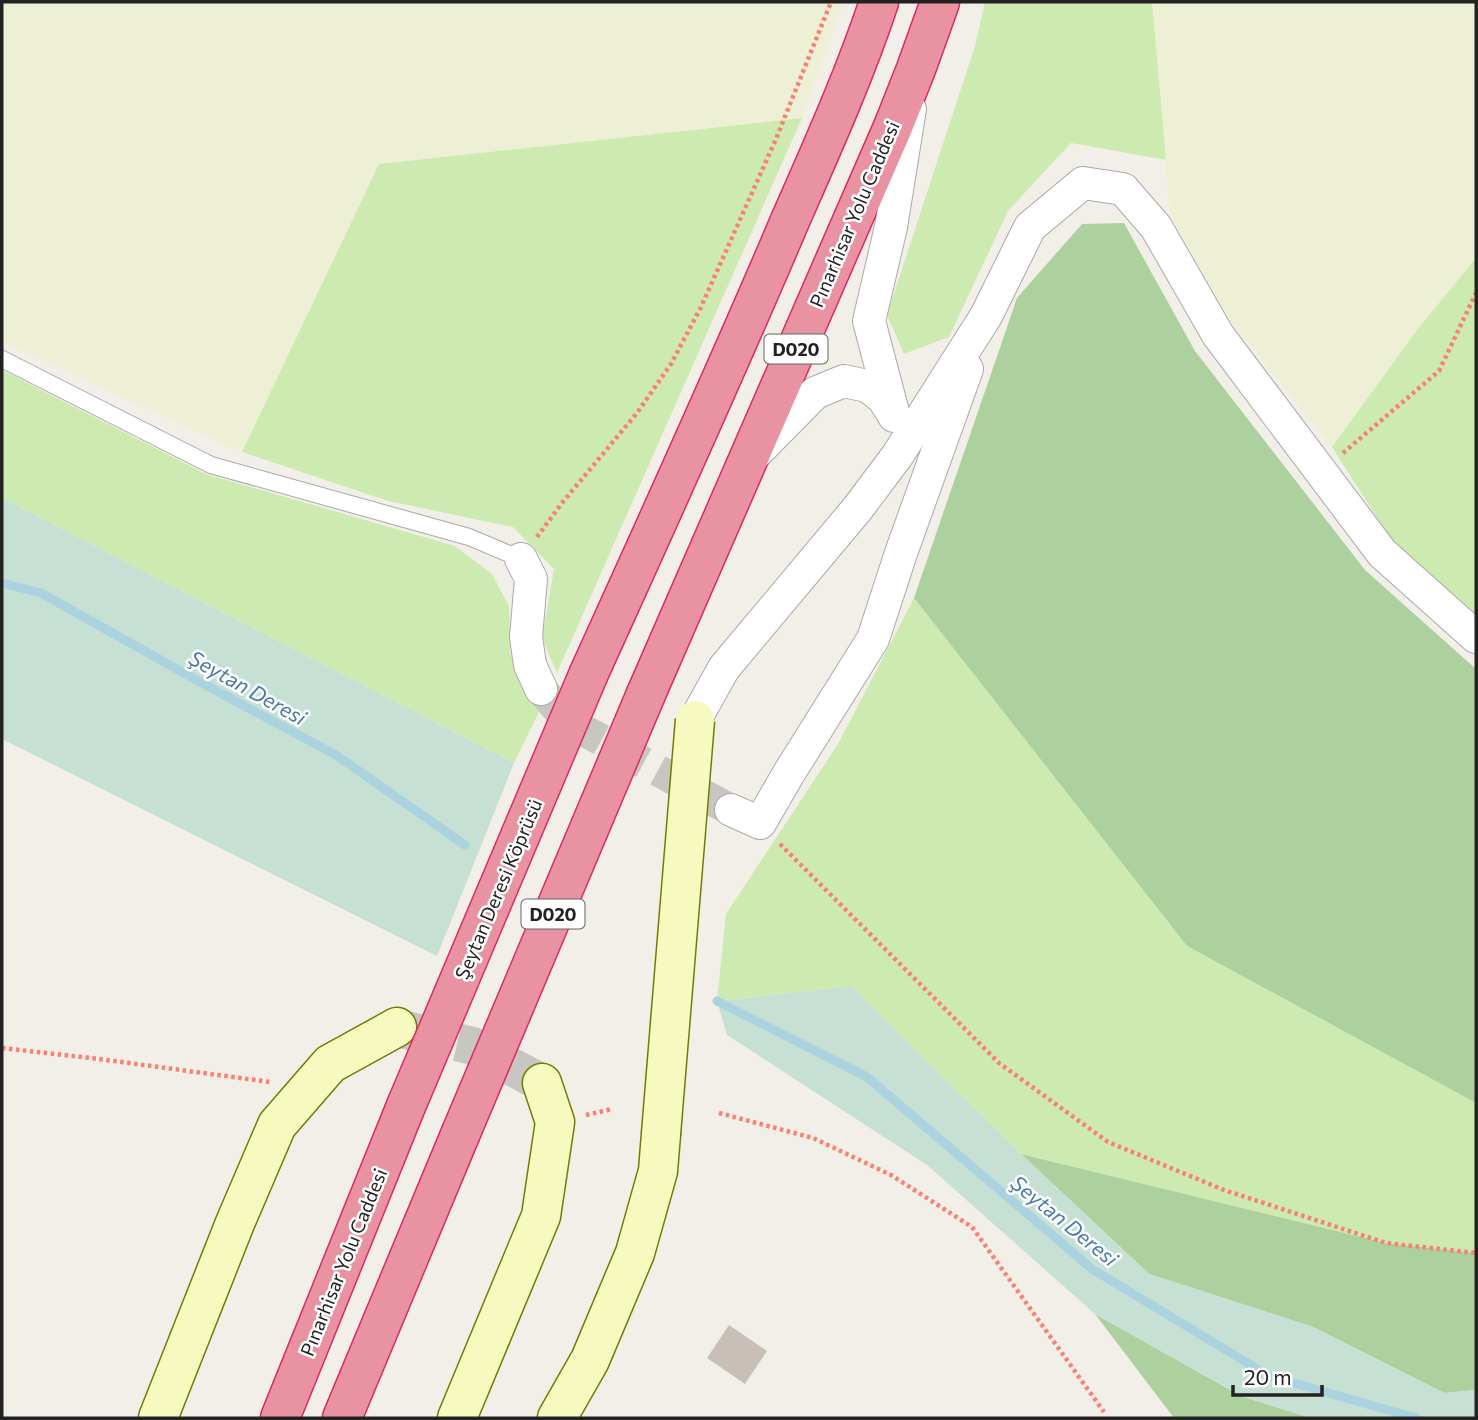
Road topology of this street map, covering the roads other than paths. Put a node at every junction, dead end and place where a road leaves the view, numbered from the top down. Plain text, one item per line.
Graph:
1 (879, 2) edge
2 (940, 2) edge
3 (916, 69) junction
4 (985, 316) junction
5 (2, 359) edge
6 (894, 416) junction
7 (897, 456) junction
8 (746, 463) junction
9 (521, 559) joint
10 (1476, 637) edge
11 (541, 689) tunnel mouth
12 (695, 720) joint
13 (731, 810) tunnel mouth
14 (397, 1027) tunnel mouth
15 (542, 1083) tunnel mouth
16 (407, 1106) joint
17 (158, 1418) edge
18 (280, 1418) edge
19 (342, 1418) edge
20 (457, 1418) edge
21 (557, 1418) edge

1 - 16 highway, Şeytan Deresi Köprüsü / D020, bridge
2 - 3 highway, Pınarhisar Yolu Caddesi / D020
3 - 6 street
3 - 8 highway, Pınarhisar Yolu Caddesi / D020
4 - 7 street
4 - 10 street
4 - 13 street
5 - 9 lane
6 - 7 street
6 - 8 street
7 - 12 street
8 - 19 highway, Pınarhisar Yolu Caddesi / D020, bridge
9 - 11 street
12 - 21 street, bridge
14 - 17 street
15 - 20 street
16 - 18 highway, Pınarhisar Yolu Caddesi / D020

